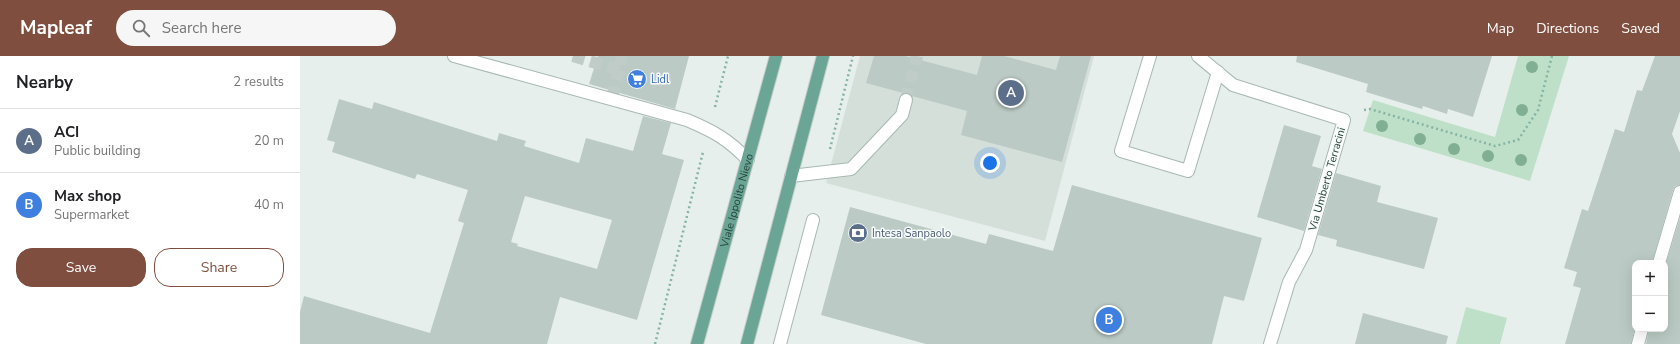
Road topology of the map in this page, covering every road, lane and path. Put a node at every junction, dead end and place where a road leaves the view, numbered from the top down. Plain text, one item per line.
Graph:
1 (454, 56) edge
2 (728, 56) edge
3 (776, 56) edge
4 (823, 56) edge
5 (853, 56) edge
6 (1150, 56) edge
7 (1198, 56) edge
8 (1552, 56) edge
9 (1218, 72) junction
10 (719, 90) dead end
11 (906, 100) tunnel mouth
12 (1363, 110) dead end
13 (703, 151) dead end
14 (748, 160) junction
15 (824, 173) junction
16 (791, 176) junction
17 (1680, 192) edge
18 (813, 220) dead end
19 (1660, 260) edge
20 (1641, 332) edge
21 (655, 344) edge
22 (697, 344) edge
23 (748, 344) edge
24 (780, 344) edge
25 (1270, 344) edge
26 (1638, 344) edge

1 - 14 street
2 - 10 path
3 - 14 main road, Viale Ippolito Nievo
4 - 16 main road
5 - 15 path
6 - 9 street
7 - 9 street, Via Umberto Terracini
8 - 12 path
9 - 25 street, Via Umberto Terracini
11 - 15 street
13 - 21 path
14 - 22 main road, Viale Ippolito Nievo
15 - 16 street
16 - 23 main road
17 - 19 street
18 - 24 street
20 - 26 street

